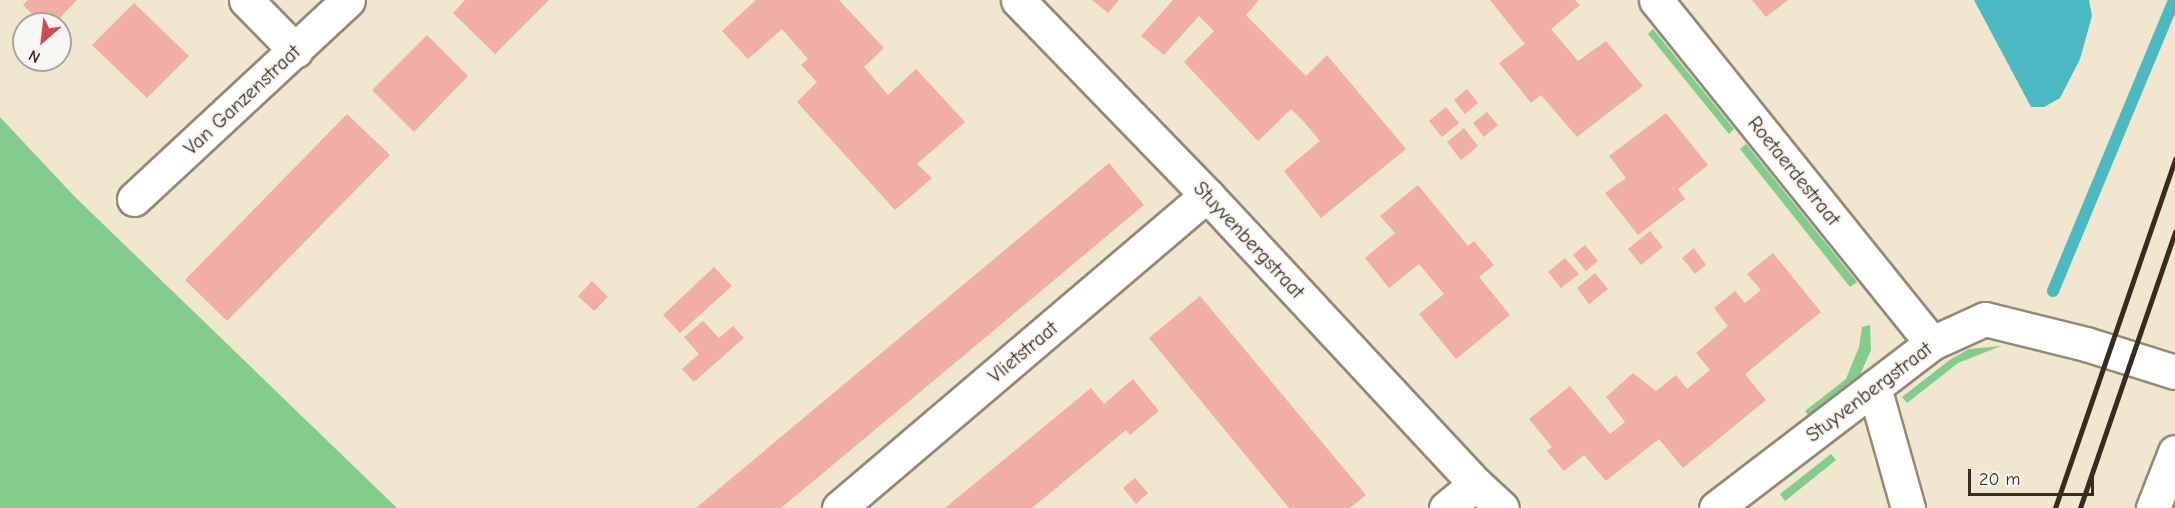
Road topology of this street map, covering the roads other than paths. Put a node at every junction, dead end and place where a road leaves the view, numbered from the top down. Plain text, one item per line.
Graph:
1 (246, 0) edge
2 (348, 0) edge
3 (1018, 0) edge
4 (1656, 0) edge
5 (296, 51) junction
6 (1208, 195) junction
7 (134, 199) dead end
8 (1932, 342) junction
9 (2175, 372) edge
10 (1874, 387) junction
11 (2175, 452) edge
12 (1476, 484) junction
13 (839, 508) edge
14 (1446, 508) edge
15 (1502, 508) edge
16 (1716, 508) edge
17 (1908, 508) edge
18 (2152, 508) edge

1 - 5 street
2 - 5 street, Van Ganzenstraat
3 - 6 street, Stuyvenbergstraat
4 - 8 street, Roetaerdestraat
5 - 7 street, Van Ganzenstraat
6 - 12 street, Stuyvenbergstraat
6 - 13 street, Vlietstraat
8 - 9 street, Stuyvenbergstraat
8 - 10 street, Stuyvenbergstraat
10 - 16 street, Stuyvenbergstraat
10 - 17 street
11 - 18 street
12 - 14 street
12 - 15 street, Stuyvenbergstraat

